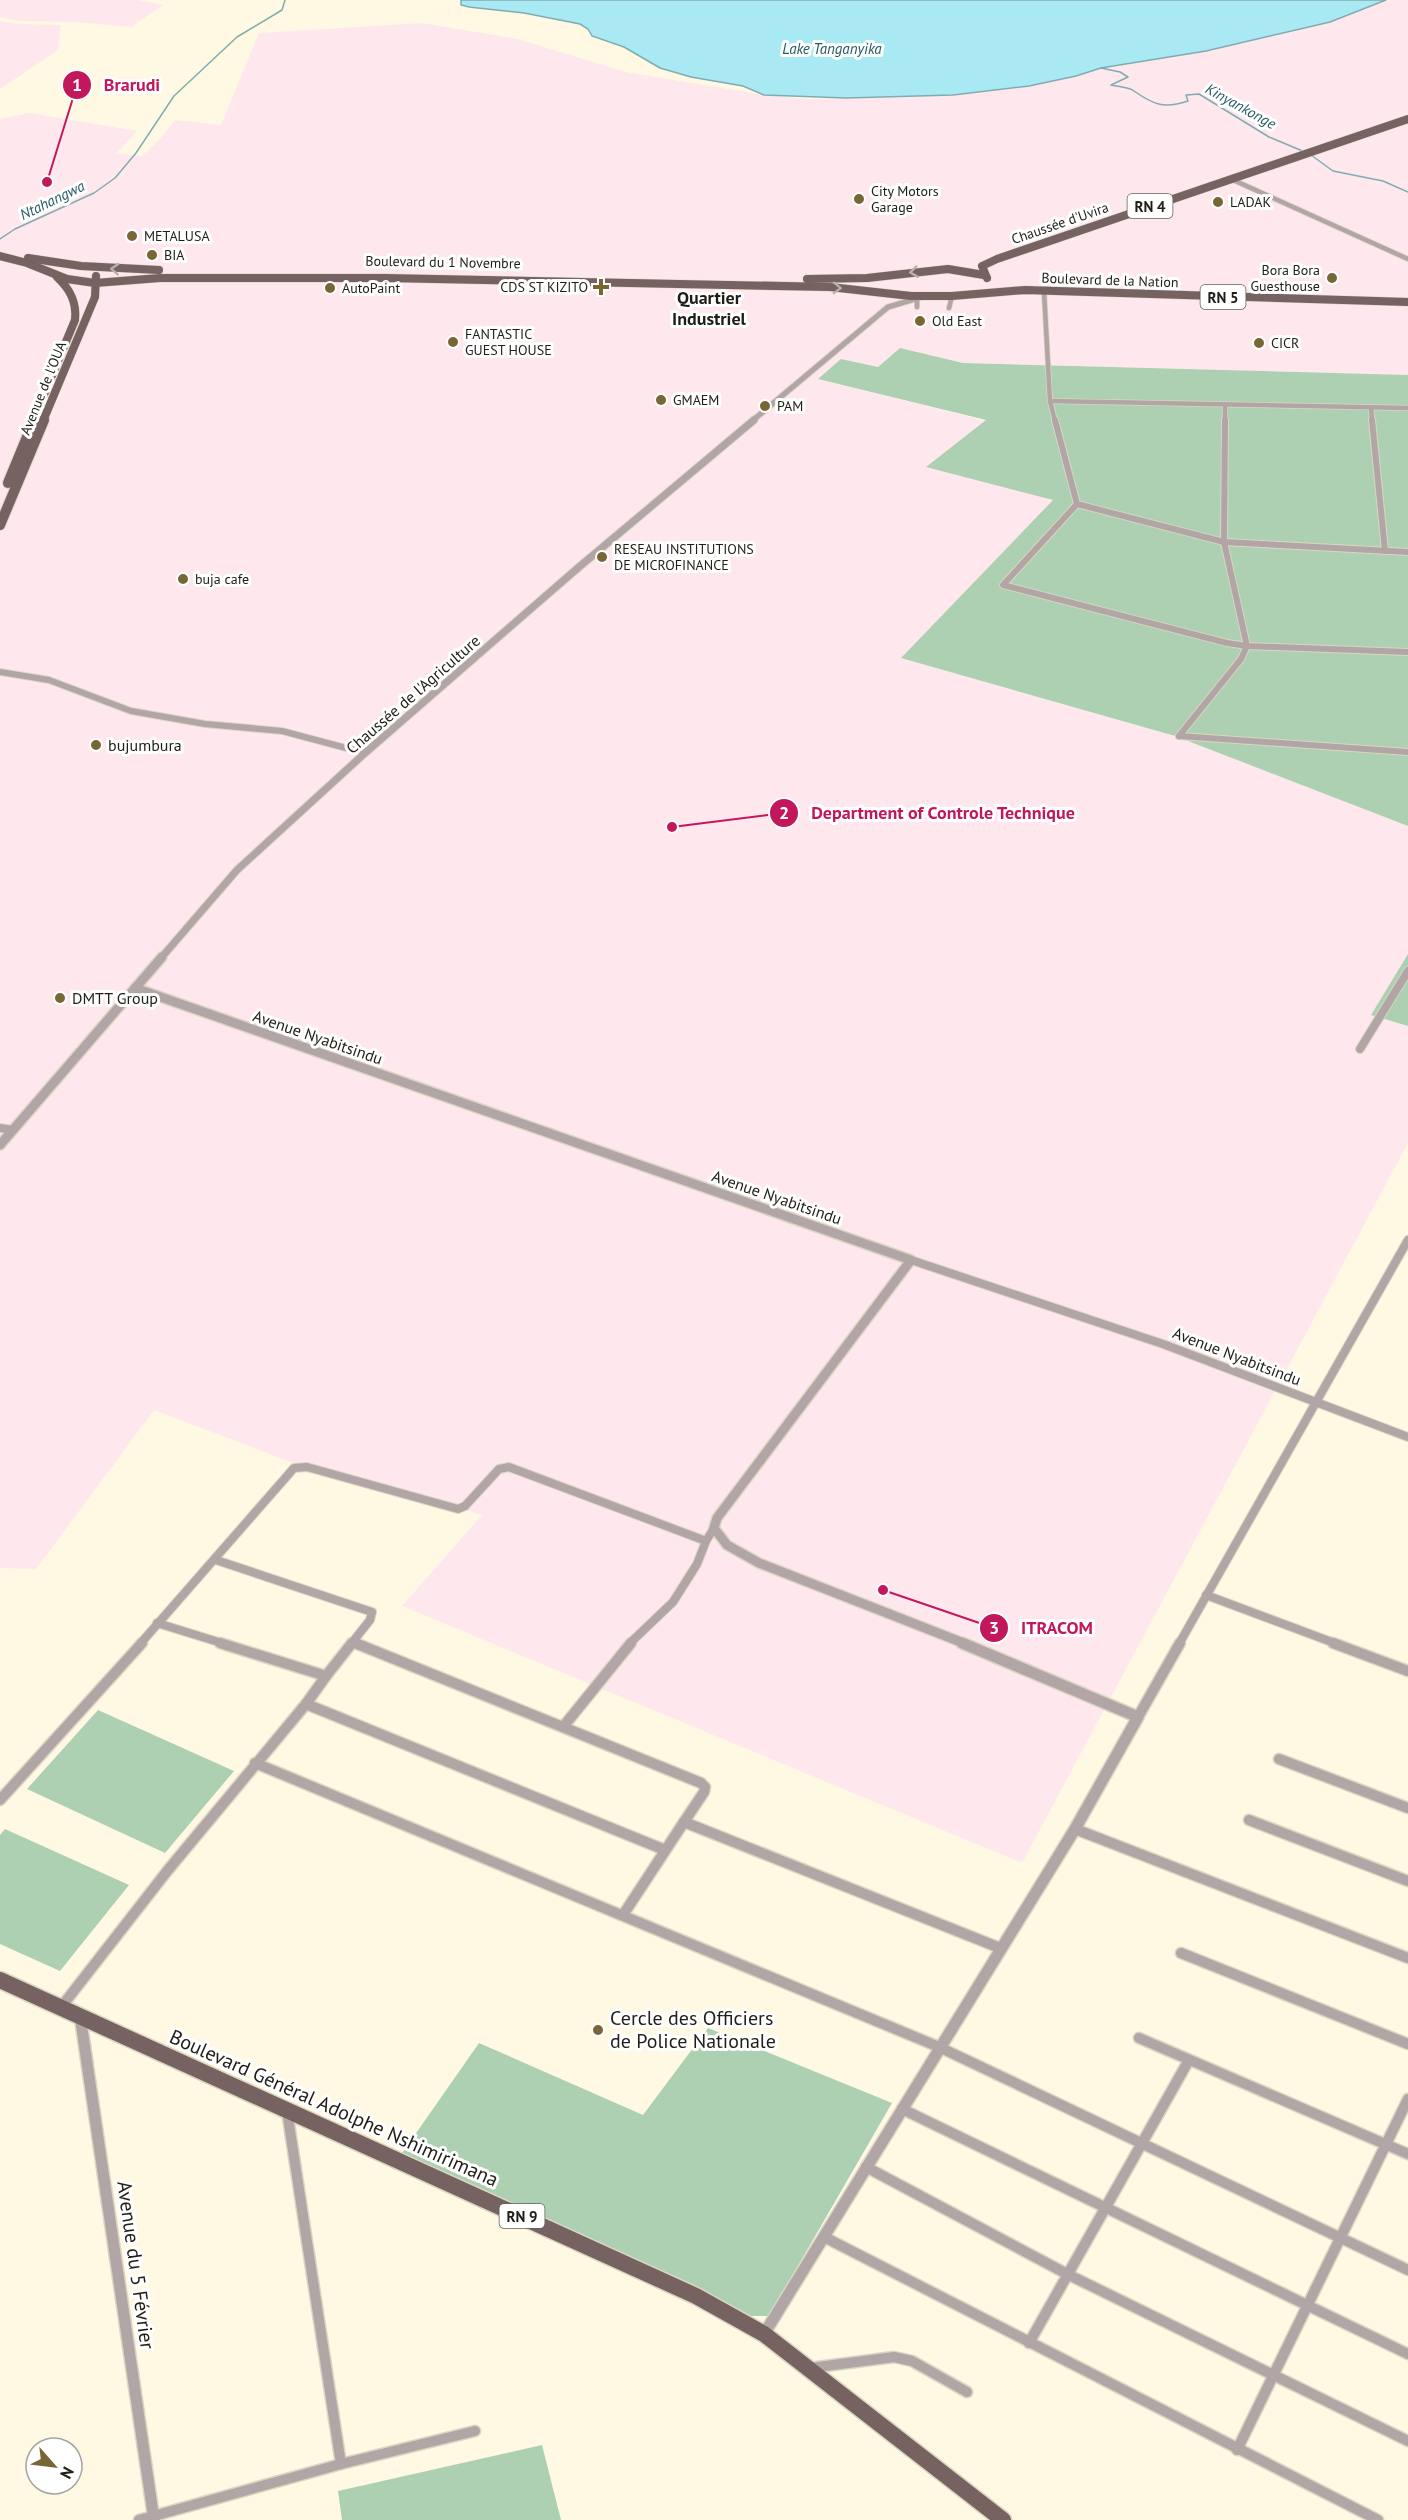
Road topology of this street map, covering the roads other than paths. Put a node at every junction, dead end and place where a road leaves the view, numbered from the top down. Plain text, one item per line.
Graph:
1 (1408, 119) edge
2 (1231, 179) junction
3 (0, 255) edge
4 (997, 259) junction
5 (1408, 259) edge
6 (978, 262) dead end
7 (966, 264) dead end
8 (70, 265) junction
9 (81, 267) junction
10 (942, 269) junction
11 (51, 273) junction
12 (271, 276) junction
13 (887, 276) junction
14 (991, 279) junction
15 (128, 280) junction
16 (623, 281) junction
17 (95, 283) junction
18 (1040, 290) junction
19 (875, 292) junction
20 (978, 294) junction
21 (952, 296) junction
22 (95, 297) junction
23 (921, 298) junction
24 (1408, 300) edge
25 (888, 307) junction
26 (917, 307) dead end
27 (949, 308) dead end
28 (1050, 401) junction
29 (1225, 404) junction
30 (1371, 407) junction
31 (1408, 408) edge
32 (0, 504) edge
33 (1077, 504) junction
34 (0, 525) edge
35 (1224, 542) junction
36 (1385, 550) junction
37 (1408, 552) edge
38 (1247, 646) junction
39 (1408, 652) edge
40 (0, 672) edge
41 (1408, 752) edge
42 (365, 753) junction
43 (1408, 971) edge
44 (135, 987) junction
45 (1360, 1049) dead end
46 (0, 1128) edge
47 (13, 1130) junction
48 (0, 1145) edge
49 (1408, 1240) edge
50 (911, 1260) junction
51 (1314, 1402) junction
52 (1408, 1437) edge
53 (714, 1528) junction
54 (706, 1541) junction
55 (216, 1560) junction
56 (1206, 1596) junction
57 (157, 1623) junction
58 (353, 1642) junction
59 (1408, 1671) edge
60 (326, 1676) junction
61 (306, 1704) junction
62 (1137, 1717) junction
63 (562, 1727) junction
64 (1279, 1759) dead end
65 (255, 1763) junction
66 (0, 1800) edge
67 (1408, 1808) edge
68 (1249, 1820) dead end
69 (684, 1822) junction
70 (1075, 1829) junction
71 (665, 1850) junction
72 (1408, 1881) edge
73 (622, 1915) junction
74 (1000, 1948) junction
75 (1181, 1953) dead end
76 (1408, 1958) edge
77 (3, 1985) edge
78 (62, 2006) junction
79 (80, 2015) junction
80 (1139, 2038) dead end
81 (1408, 2044) edge
82 (939, 2047) junction
83 (1189, 2060) junction
84 (1408, 2099) edge
85 (902, 2109) junction
86 (287, 2110) junction
87 (1142, 2144) junction
88 (1386, 2144) junction
89 (1408, 2154) edge
90 (866, 2167) junction
91 (1106, 2208) junction
92 (824, 2236) junction
93 (1340, 2237) junction
94 (1408, 2270) edge
95 (1069, 2275) junction
96 (1308, 2304) junction
97 (764, 2334) junction
98 (1029, 2343) junction
99 (1408, 2354) edge
100 (808, 2368) junction
101 (1274, 2375) junction
102 (967, 2392) dead end
103 (475, 2431) dead end
104 (1408, 2441) edge
105 (1237, 2450) junction
106 (341, 2464) junction
107 (154, 2518) edge
108 (139, 2520) edge
109 (1003, 2520) edge
110 (1378, 2520) edge

1 - 2 main road, Chaussée d'Uvira / RN 4
2 - 4 main road, Chaussée d'Uvira / RN 4
2 - 5 street
3 - 8 main road, Boulevard du 1 Novembre
3 - 11 main road, Boulevard du 1 Novembre
4 - 6 main road, RN 4
4 - 14 main road
7 - 10 main road
8 - 9 main road, Boulevard du 1 Novembre
8 - 11 main road
12 -> 9 main road, Boulevard du 1 Novembre
9 - 17 main road
10 -> 13 main road, Boulevard du 1 Novembre
10 - 14 main road, Boulevard du 1 Novembre
11 - 17 main road, Boulevard du 1 Novembre
11 - 32 main road, Avenue de l'OUA
12 - 15 main road, Boulevard du 1 Novembre
12 - 16 main road, Boulevard du 1 Novembre
13 - 16 main road, Boulevard du 1 Novembre
13 - 19 main road
14 - 18 main road, Boulevard de la Nation
14 - 20 main road
15 - 17 main road, Boulevard du 1 Novembre
15 - 22 main road
16 -> 19 main road, Boulevard du 1 Novembre
17 - 22 main road, Avenue de l'OUA
18 - 20 main road, Boulevard de la Nation
18 - 24 main road, Boulevard de la Nation / RN 5
18 - 28 street
19 - 23 main road, Boulevard du 1 Novembre
19 - 25 street
20 - 21 main road, Boulevard du 1 Novembre
21 - 23 main road, Boulevard du 1 Novembre
21 - 27 street
22 - 34 main road, Avenue de l'OUA
23 - 25 street, Chaussée de l'Agriculture
23 - 26 street
25 - 42 street, Chaussée de l'Agriculture
28 - 29 street
28 - 33 street
29 - 30 street
29 - 35 street
30 - 31 street
30 - 36 street
33 - 35 street
33 - 38 street
35 - 36 street
35 - 38 street
36 - 37 street
38 - 39 street
38 - 41 street
40 - 42 street
42 - 44 street, Chaussée de l'Agriculture
43 - 45 street
44 - 47 street, Chaussée de l'Agriculture
44 - 50 street, Avenue Nyabitsindu
46 - 47 street
47 - 48 street, Chaussée de l'Agriculture
49 - 51 street
50 - 51 street, Avenue Nyabitsindu
50 - 53 street
51 - 52 street, Avenue Nyabitsindu
51 - 56 street
53 - 54 street
53 - 62 street
54 - 55 street
54 - 63 street
55 - 57 street
55 - 58 street
56 - 59 street
56 - 62 street
57 - 60 street
57 - 66 street
58 - 60 street
58 - 63 street
60 - 61 street
61 - 65 street
61 - 71 street
62 - 70 street
63 - 69 street
64 - 67 street
65 - 73 street
65 - 78 street
68 - 72 street
69 - 71 street
69 - 74 street
70 - 74 street
70 - 76 street
71 - 73 street
73 - 82 street
74 - 82 street
75 - 81 street
77 - 78 main road, Boulevard Général Adolphe Nshimirimana / RN 9
78 - 79 main road, Boulevard Général Adolphe Nshimirimana / RN 9
79 - 86 main road, Boulevard Général Adolphe Nshimirimana / RN 9
79 - 107 street, Avenue du 5 Février
80 - 83 street
82 - 85 street
82 - 87 street
83 - 87 street
83 - 88 street
84 - 88 street
85 - 90 street
85 - 91 street
86 - 97 main road, Boulevard Général Adolphe Nshimirimana / RN 9
86 - 106 street
87 - 91 street
87 - 93 street
88 - 89 street
88 - 93 street
90 - 92 street
90 - 95 street
91 - 95 street
91 - 96 street
92 - 97 street
92 - 98 street
93 - 94 street
93 - 96 street
95 - 98 street
95 - 101 street
96 - 99 street
96 - 101 street
97 - 100 main road, Boulevard Général Adolphe Nshimirimana / RN 9
98 - 105 street
100 - 102 street
100 - 109 main road, Boulevard Général Adolphe Nshimirimana / RN 9
101 - 104 street
101 - 105 street
103 - 106 street
105 - 110 street
106 - 107 street
107 - 108 street

